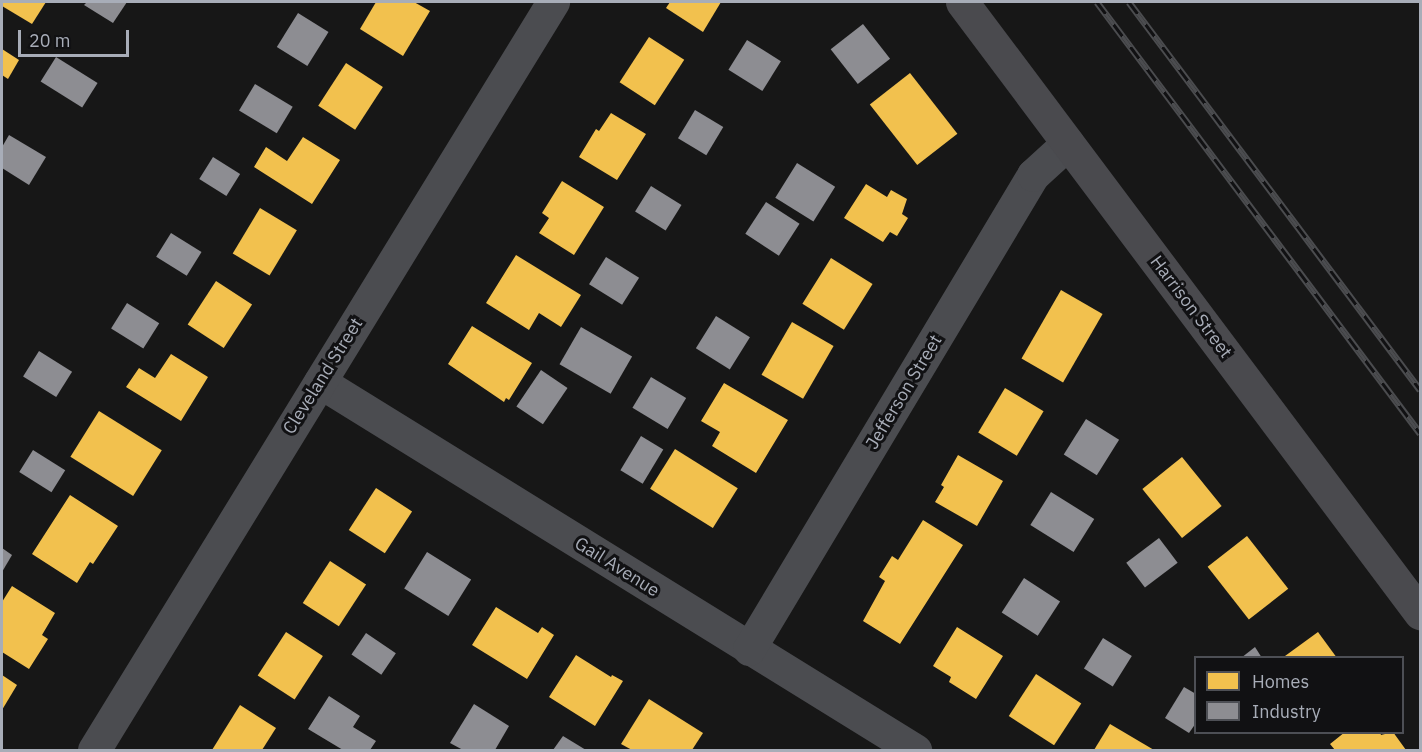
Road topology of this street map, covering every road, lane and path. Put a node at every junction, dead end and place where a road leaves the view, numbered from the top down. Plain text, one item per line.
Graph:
1 (553, 2) edge
2 (962, 2) edge
3 (1068, 143) junction
4 (320, 382) junction
5 (1420, 613) edge
6 (749, 649) junction
7 (94, 750) edge
8 (915, 750) edge

1 - 4 street, Cleveland Street
2 - 3 main road, Harrison Street
3 - 5 main road, Harrison Street
3 - 6 street, Jefferson Street
4 - 6 street, Gail Avenue
4 - 7 street, Cleveland Street
6 - 8 street, Gail Avenue

